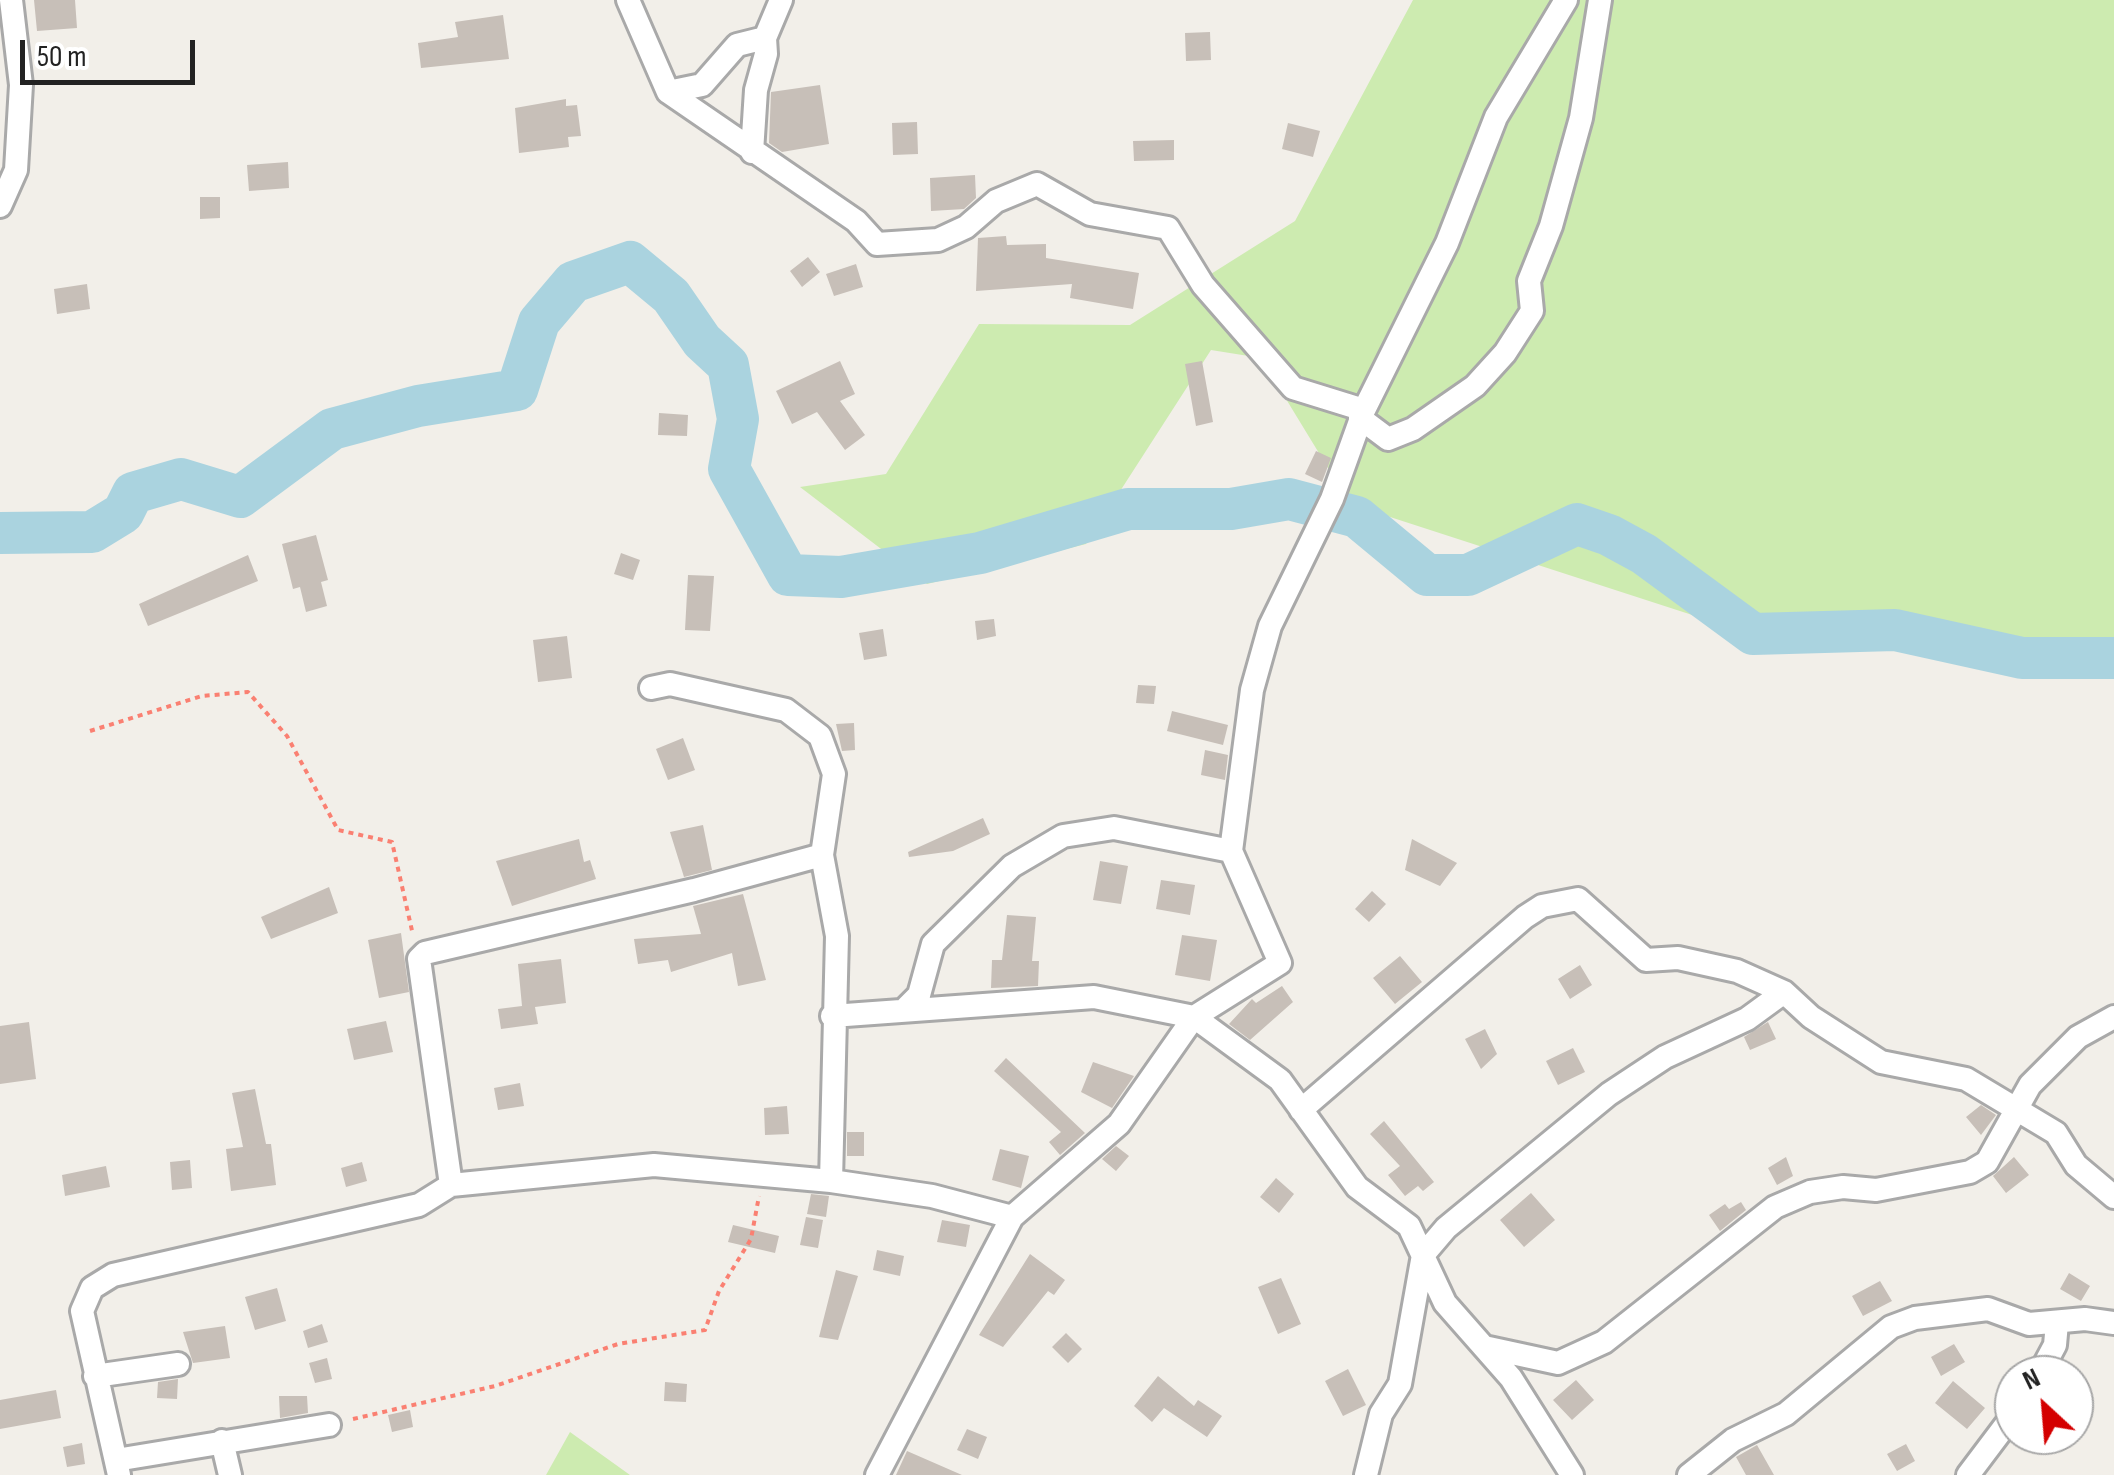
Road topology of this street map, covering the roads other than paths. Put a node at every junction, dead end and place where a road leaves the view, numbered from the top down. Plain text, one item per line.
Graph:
1 (11, 0) edge
2 (628, 0) edge
3 (781, 0) edge
4 (1566, 0) edge
5 (1600, 0) edge
6 (765, 38) junction
7 (668, 92) junction
8 (752, 152) junction
9 (0, 206) edge
10 (1362, 414) junction
11 (651, 688) dead end
12 (1231, 851) junction
13 (822, 855) junction
14 (1784, 992) junction
15 (907, 1008) junction
16 (832, 1016) junction
17 (1194, 1017) junction
18 (2114, 1017) edge
19 (2018, 1109) junction
20 (1301, 1110) junction
21 (831, 1181) junction
22 (451, 1185) junction
23 (2114, 1196) edge
24 (1012, 1218) junction
25 (1423, 1255) junction
26 (2057, 1323) junction
27 (2114, 1324) edge
28 (1484, 1346) junction
29 (2050, 1355) edge
30 (178, 1364) dead end
31 (95, 1376) junction
32 (328, 1425) road end
33 (222, 1441) junction
34 (1994, 1441) edge
35 (118, 1468) edge
36 (230, 1475) edge
37 (876, 1475) edge
38 (1366, 1475) edge
39 (1572, 1475) edge
40 (1689, 1475) edge
41 (1968, 1475) edge

1 - 9 street
2 - 7 street
3 - 6 street
4 - 10 street
5 - 10 street
6 - 7 street
6 - 8 street
7 - 8 street
8 - 10 street
10 - 12 street
11 - 13 street
12 - 15 street
12 - 17 street
13 - 16 street
13 - 22 street
14 - 19 street
14 - 20 street
14 - 25 street
15 - 16 street
15 - 17 street
16 - 21 street
17 - 20 street
17 - 24 street
18 - 19 street
19 - 23 street
19 - 28 street
20 - 25 street
21 - 22 street
21 - 24 street
22 - 31 street
24 - 37 street
25 - 28 street
25 - 38 street
26 - 27 street
26 - 29 street
26 - 40 street
28 - 39 street
30 - 31 street
31 - 35 street
32 - 33 street
33 - 35 street
33 - 36 street
34 - 41 street

